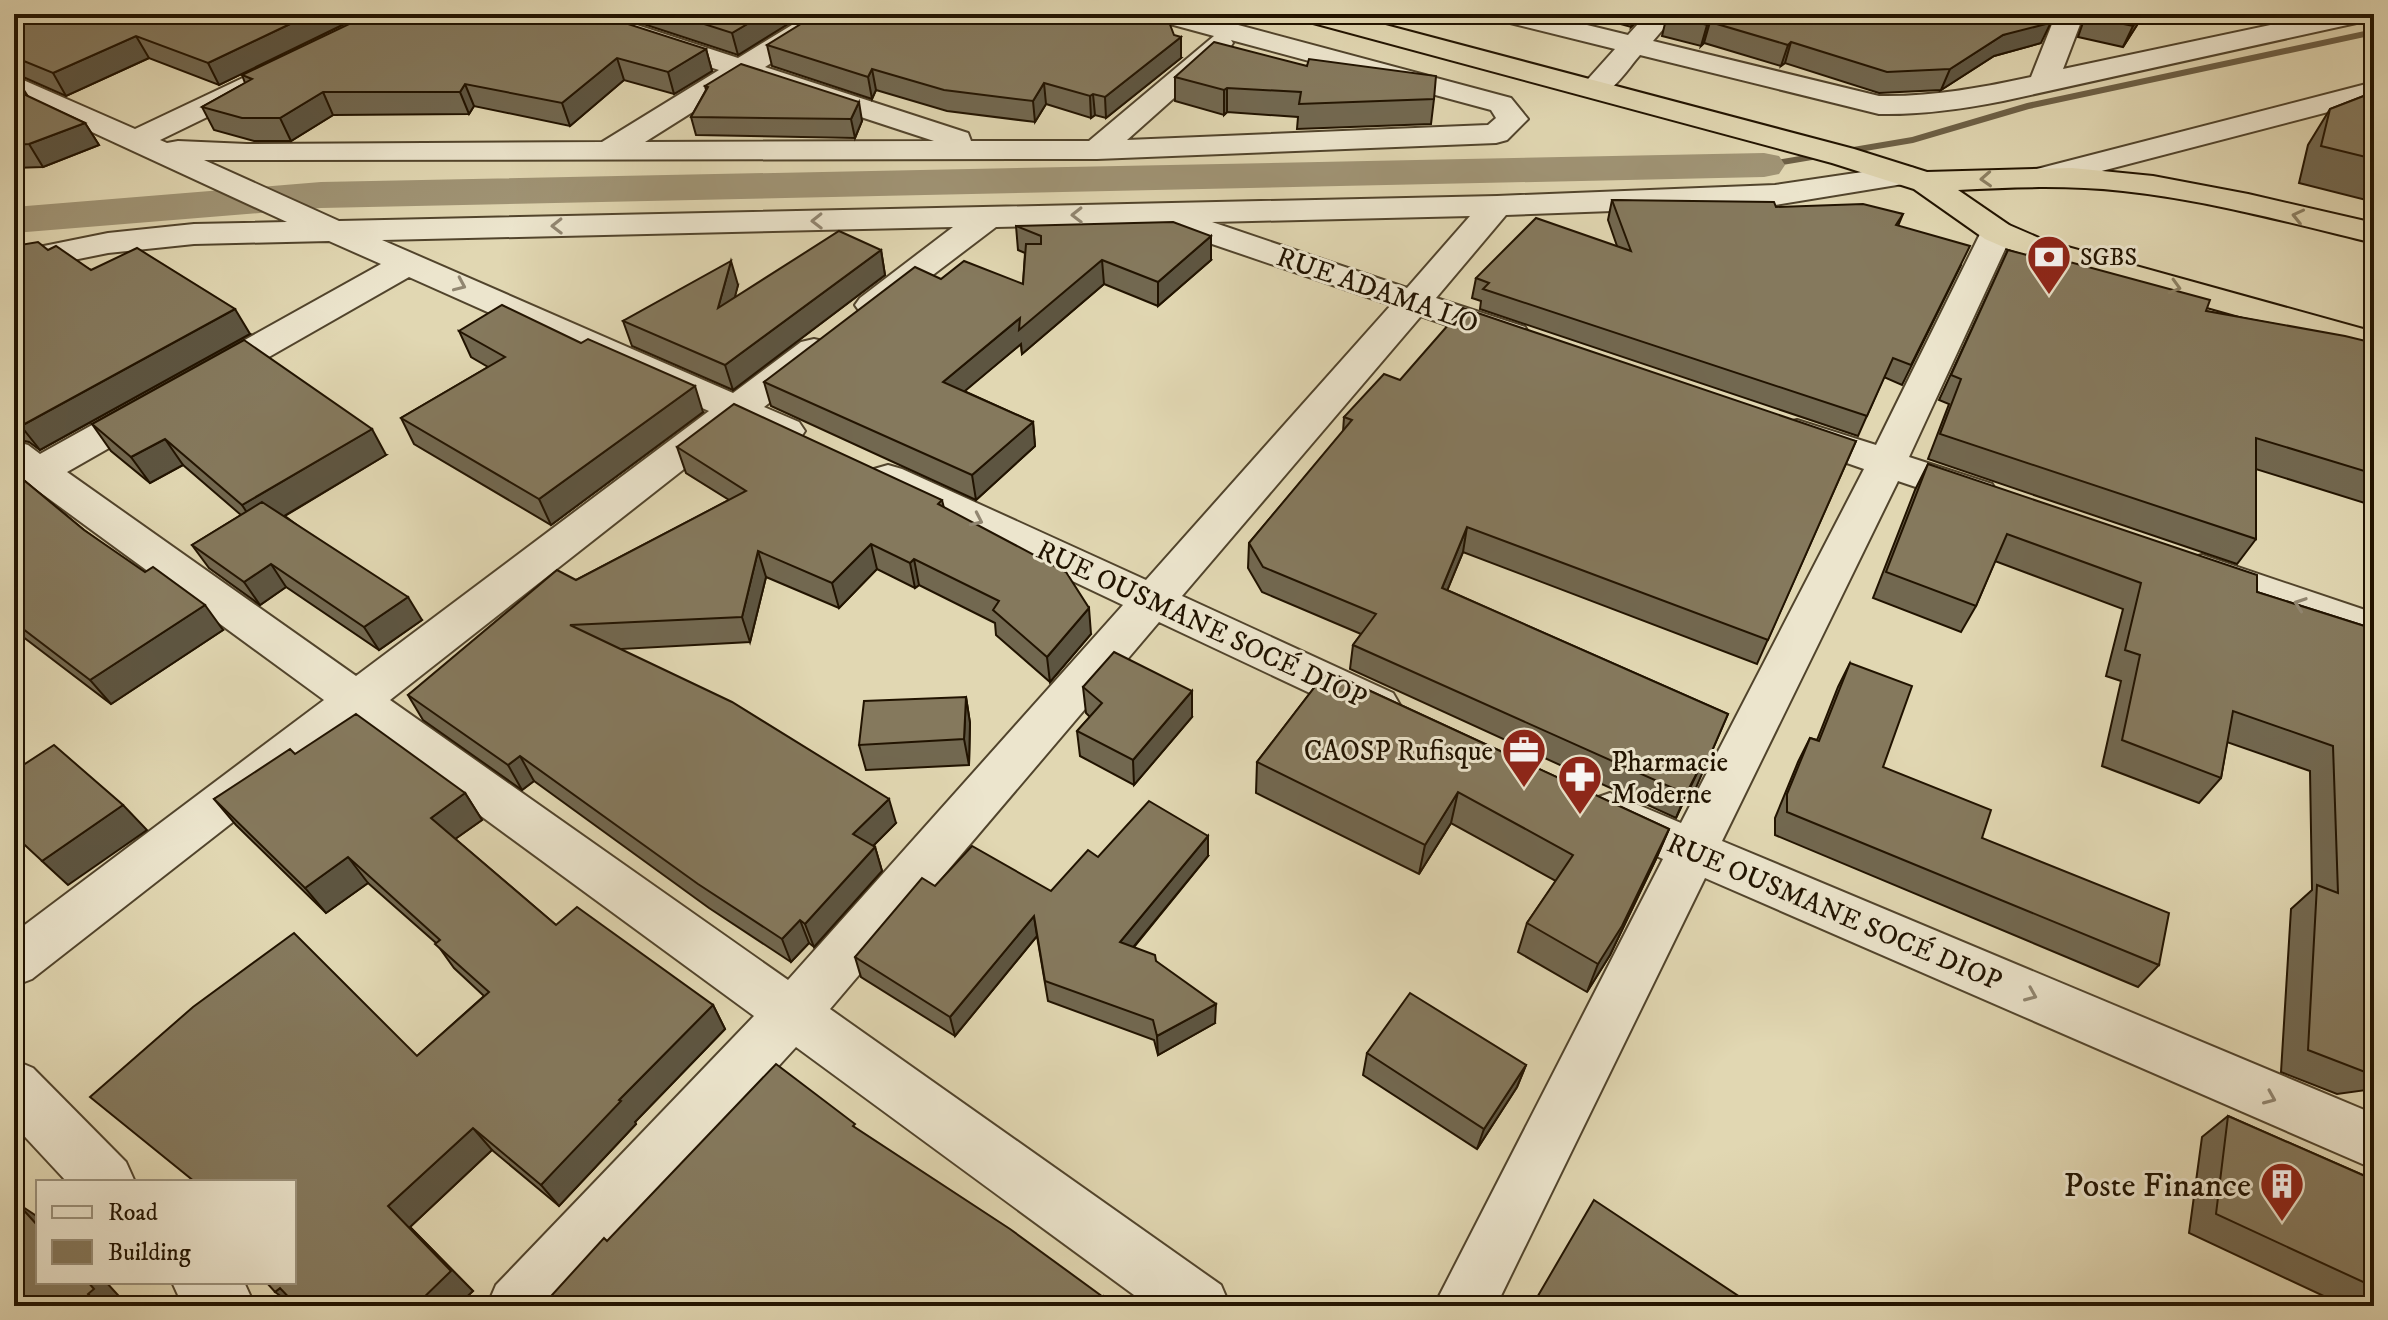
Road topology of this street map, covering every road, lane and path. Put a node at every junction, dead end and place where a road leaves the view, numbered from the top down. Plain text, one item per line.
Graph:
1 (575, 14) edge
2 (829, 14) edge
3 (1165, 14) edge
4 (1312, 14) edge
5 (1508, 14) edge
6 (1662, 14) edge
7 (2070, 14) edge
8 (2245, 14) edge
9 (1243, 23) edge
10 (2304, 26) junction
11 (2363, 27) edge
12 (1636, 45) junction
13 (744, 67) junction
14 (284, 68) edge
15 (2043, 83) junction
16 (14, 85) edge
17 (1595, 88) junction
18 (2374, 91) edge
19 (159, 150) junction
20 (1097, 150) junction
21 (990, 151) junction
22 (608, 152) junction
23 (1903, 175) junction
24 (2044, 177) junction
25 (1497, 206) junction
26 (1155, 213) junction
27 (988, 217) junction
28 (338, 231) junction
29 (1997, 232) junction
30 (2374, 233) edge
31 (14, 262) edge
32 (410, 262) junction
33 (1414, 301) junction
34 (2374, 343) edge
35 (1547, 347) edge
36 (737, 409) junction
37 (1768, 423) edge
38 (1887, 463) junction
39 (22, 470) edge
40 (2005, 503) edge
41 (2167, 558) edge
42 (1153, 600) junction
43 (2374, 629) edge
44 (357, 700) junction
45 (1408, 719) edge
46 (1578, 798) edge
47 (1692, 850) junction
48 (14, 963) edge
49 (793, 1013) junction
50 (14, 1086) edge
51 (2374, 1142) edge
52 (104, 1180) edge
53 (204, 1284) edge
54 (225, 1306) edge
55 (517, 1306) edge
56 (1200, 1306) edge
57 (1464, 1306) edge

1 - 13 street
2 - 13 street
3 - 9 street
4 - 17 highway
5 - 12 street
6 - 12 street
7 - 15 street
8 - 10 street
9 - 20 street
9 - 20 street
10 - 11 street
10 - 15 street
12 - 15 street
12 - 17 street
13 - 21 street
13 - 22 street
14 - 19 street
16 - 19 street, RUE OUSMANE SOCÉ DIOP
17 - 23 highway
18 - 24 street
19 - 22 street
19 - 28 street, RUE OUSMANE SOCÉ DIOP
20 - 21 street
21 - 22 street
24 -> 23 highway
23 - 25 street
23 - 29 highway
30 -> 24 highway
25 - 26 street
25 - 33 street
26 -> 27 street
26 - 33 street, RUE ADAMA LO
27 -> 28 street
27 - 36 street
28 - 31 street
28 - 32 street, RUE OUSMANE SOCÉ DIOP
29 -> 34 highway
29 - 38 street
32 -> 36 street, RUE OUSMANE SOCÉ DIOP
32 - 39 street
33 - 35 street, RUE ADAMA LO
33 - 42 street
36 -> 42 street, RUE OUSMANE SOCÉ DIOP
36 - 44 street
37 - 38 street
38 - 40 street
38 - 47 street
39 - 44 street
43 -> 41 street
42 - 45 street, RUE OUSMANE SOCÉ DIOP
42 - 49 street
44 - 48 street
44 - 49 street
46 - 47 street, RUE OUSMANE SOCÉ DIOP
47 -> 51 street, RUE OUSMANE SOCÉ DIOP
47 - 57 street
49 - 55 street
49 - 56 street
50 - 52 street
53 - 54 street

